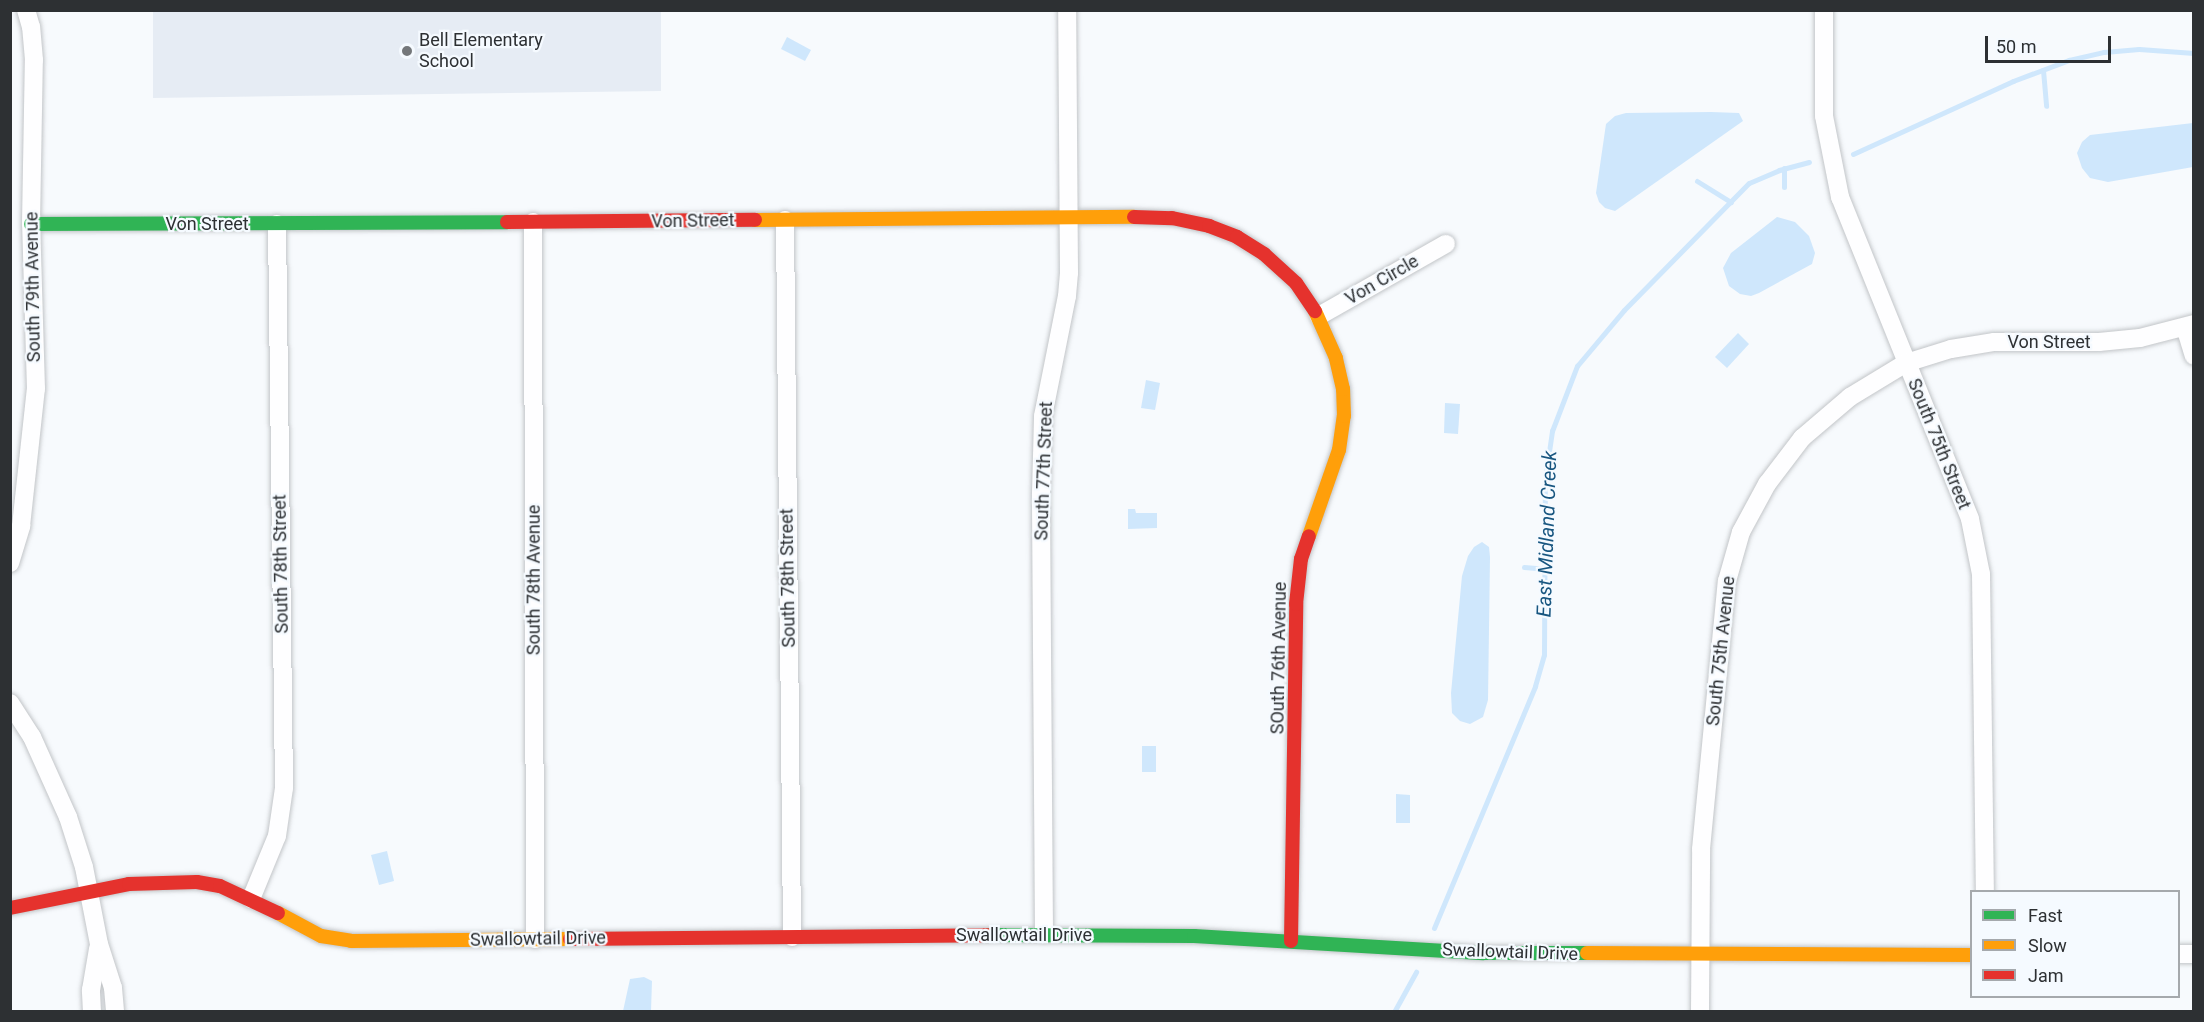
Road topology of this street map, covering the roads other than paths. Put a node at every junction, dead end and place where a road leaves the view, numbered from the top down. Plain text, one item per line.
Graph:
1 (26, 10) edge
2 (1067, 10) edge
3 (1824, 10) edge
4 (1068, 216) junction
5 (785, 220) junction
6 (533, 222) junction
7 (31, 224) junction
8 (278, 224) junction
9 (1446, 244) dead end
10 (1319, 316) junction
11 (2189, 326) edge
12 (2193, 356) edge
13 (1906, 363) junction
14 (10, 563) edge
15 (10, 703) edge
16 (89, 890) junction
17 (1985, 890) edge
18 (251, 899) junction
19 (10, 908) edge
20 (1044, 934) junction
21 (792, 937) junction
22 (535, 939) junction
23 (1292, 940) junction
24 (99, 944) junction
25 (1970, 954) edge
26 (1702, 955) junction
27 (92, 1011) edge
28 (115, 1011) edge
29 (1700, 1011) edge

1 - 7 street, South 79th Avenue
2 - 4 street, South 77th Street
3 - 13 street, South 75th Street
4 - 5 street, Von Street
4 - 10 street, Von Street
4 - 20 street, South 77th Street
5 - 6 street, Von Street
5 - 21 street, South 78th Street
6 - 8 street, Von Street
6 - 22 street, South 78th Avenue
7 - 8 street, Von Street
7 - 14 street, South 79th Avenue
8 - 18 street, South 78th Street
9 - 10 street, Von Circle
10 - 23 street, SOuth 76th Avenue
11 - 12 street
11 - 13 street, Von Street
13 - 17 street, South 75th Street
13 - 26 street, South 75th Avenue
15 - 16 street
16 - 18 street, Swallowtail Drive
16 - 19 street, Swallowtail Drive
16 - 24 street
18 - 22 street, Swallowtail Drive
20 - 21 street, Swallowtail Drive
20 - 23 street, Swallowtail Drive
21 - 22 street, Swallowtail Drive
23 - 26 street, Swallowtail Drive
24 - 27 street
24 - 28 street
25 - 26 street, Swallowtail Drive
26 - 29 street, South 75th Avenue

